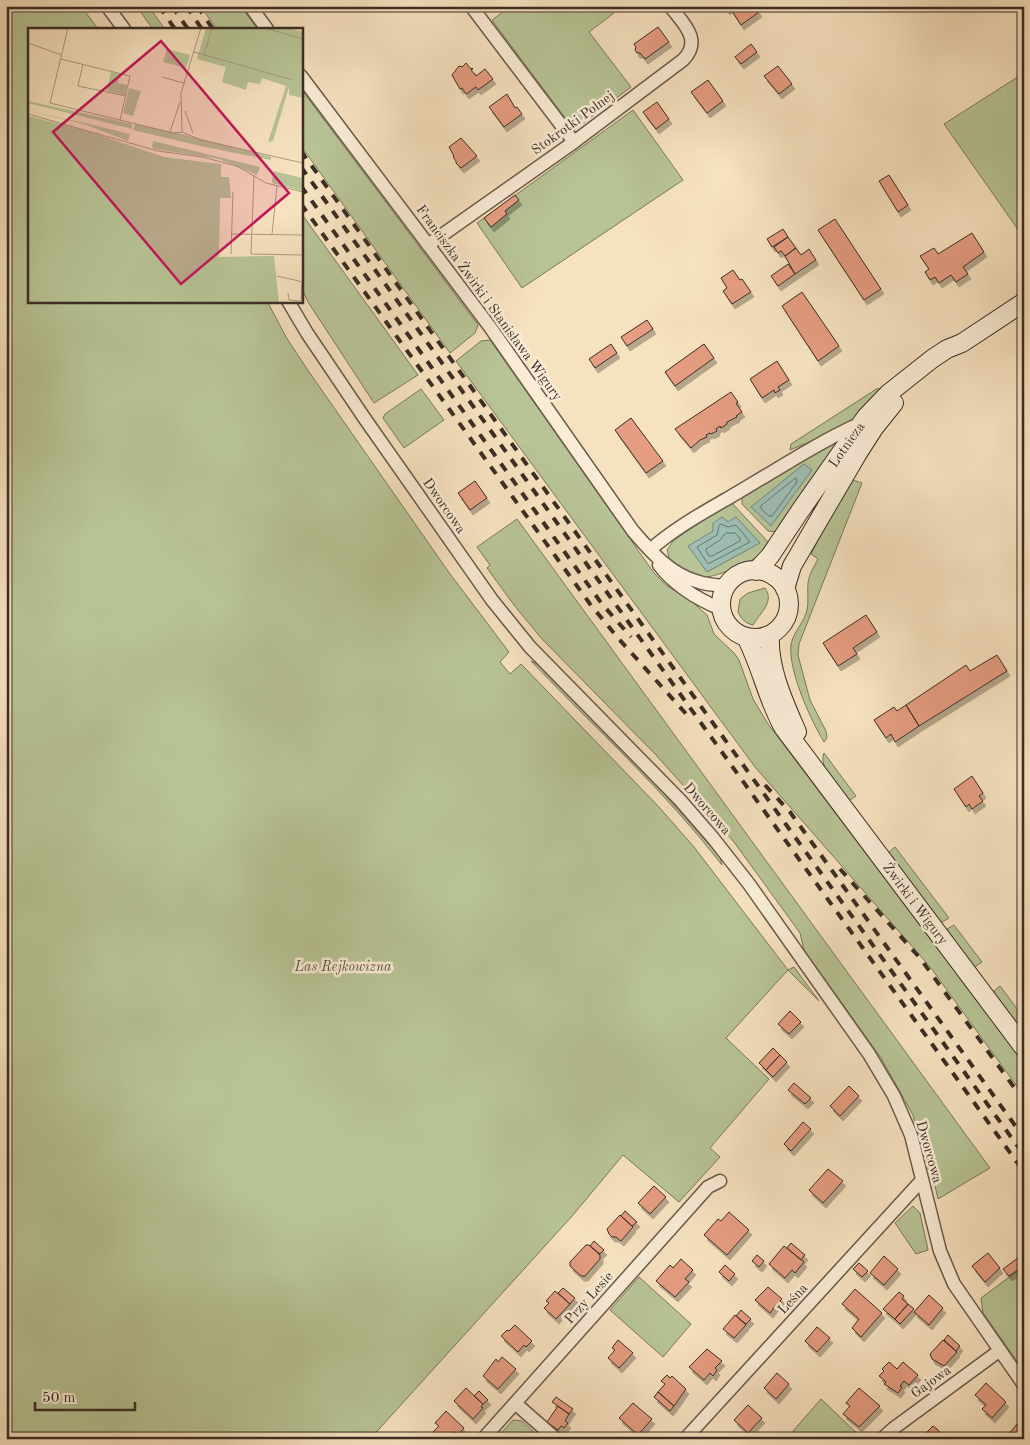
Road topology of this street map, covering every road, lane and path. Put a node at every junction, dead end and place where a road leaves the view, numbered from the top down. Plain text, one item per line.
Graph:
1 (108, 6) edge
2 (250, 6) edge
3 (471, 6) edge
4 (670, 6) edge
5 (123, 28) edge
6 (266, 28) edge
7 (302, 77) edge
8 (574, 142) junction
9 (428, 246) junction
10 (289, 302) edge
11 (1024, 302) edge
12 (962, 343) junction
13 (862, 422) junction
14 (650, 550) junction
15 (756, 571) junction
16 (726, 586) junction
17 (784, 589) junction
18 (721, 609) junction
19 (770, 635) junction
20 (746, 637) junction
21 (808, 758) junction
22 (1024, 1048) edge
23 (922, 1180) junction
24 (720, 1181) dead end
25 (999, 1352) junction
26 (1024, 1385) edge
27 (515, 1403) junction
28 (484, 1439) edge
29 (556, 1439) edge
30 (685, 1439) edge
31 (882, 1439) edge

1 - 5 street
2 - 6 street
3 - 8 street
4 - 8 street, Stokrotki Polnej
7 - 9 street, Franciszka Żwirki i Stanisława Wigury
8 - 9 street, Stokrotki Polnej
9 - 14 street, Franciszka Żwirki i Stanisława Wigury
10 - 23 street, Dworcowa
11 - 12 main road, Lotnicza
12 - 13 main road, Lotnicza
12 - 17 main road, Lotnicza
13 - 14 street
13 - 15 main road, Lotnicza
14 - 16 street
14 - 18 street
15 - 16 main road
15 - 17 main road
16 - 18 main road
17 - 19 main road
18 - 20 main road
19 - 20 main road
19 - 21 main road, Żwirki i Wigury
20 - 21 main road, Żwirki i Wigury
21 - 22 main road, Żwirki i Wigury
23 - 25 street, Dworcowa
23 - 30 street, Leśna
24 - 27 street, Przy Lesie
25 - 26 street, Dworcowa
25 - 31 street, Gajowa
27 - 28 street, Przy Lesie
27 - 29 street

